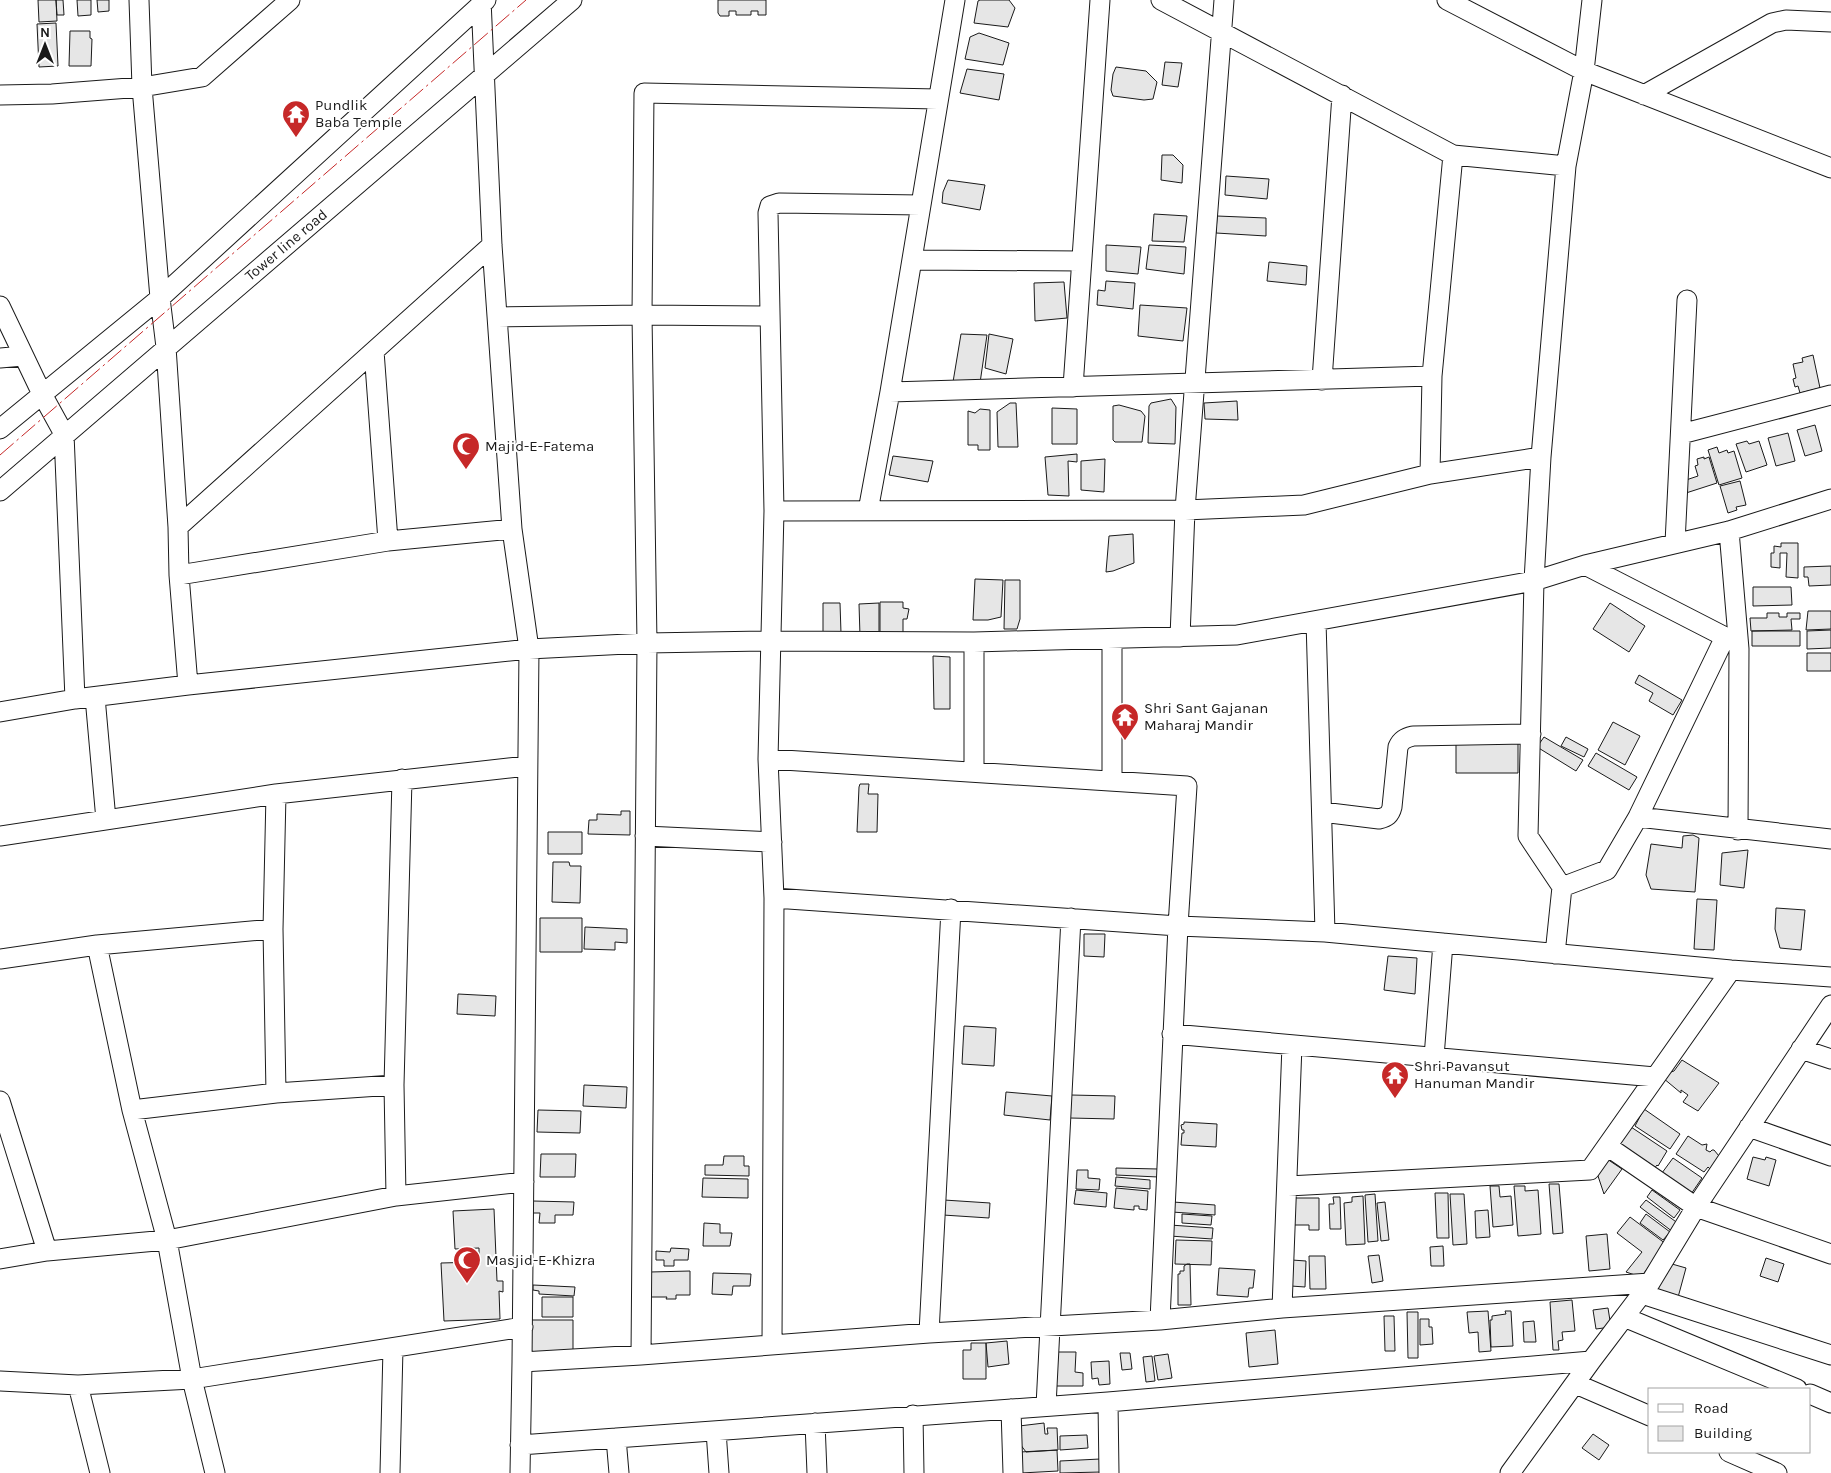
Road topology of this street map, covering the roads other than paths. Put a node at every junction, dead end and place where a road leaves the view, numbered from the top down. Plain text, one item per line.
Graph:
1 (139, 0) edge
2 (290, 0) edge
3 (572, 0) edge
4 (955, 0) edge
5 (1100, 0) edge
6 (1161, 0) edge
7 (1224, 0) edge
8 (1592, 0) edge
9 (483, 1) edge
10 (1451, 1) edge
11 (1831, 22) edge
12 (1220, 32) junction
13 (1584, 72) junction
14 (485, 76) junction
15 (142, 87) junction
16 (0, 95) edge
17 (1644, 95) junction
18 (1342, 96) junction
19 (938, 100) junction
20 (1453, 155) junction
21 (1566, 166) junction
22 (1831, 168) edge
23 (921, 205) junction
24 (492, 245) junction
25 (912, 260) junction
26 (1082, 261) junction
27 (160, 298) junction
28 (1687, 300) dead end
29 (0, 306) edge
30 (642, 315) junction
31 (770, 316) junction
32 (498, 317) junction
33 (166, 347) junction
34 (374, 350) junction
35 (23, 356) junction
36 (0, 358) edge
37 (1432, 376) junction
38 (1322, 380) junction
39 (1195, 384) junction
40 (1073, 387) junction
41 (890, 392) junction
42 (42, 394) junction
43 (1831, 396) edge
44 (0, 429) edge
45 (64, 434) junction
46 (1681, 434) junction
47 (1541, 457) junction
48 (1430, 474) junction
49 (0, 491) edge
50 (1831, 499) edge
51 (868, 510) junction
52 (1185, 510) junction
53 (774, 511) junction
54 (178, 527) junction
55 (512, 528) junction
56 (1729, 531) junction
57 (388, 541) junction
58 (1675, 543) junction
59 (1585, 565) junction
60 (179, 575) junction
61 (1534, 580) junction
62 (1316, 621) junction
63 (1180, 637) junction
64 (1112, 638) junction
65 (1732, 640) junction
66 (770, 641) junction
67 (974, 642) junction
68 (647, 643) junction
69 (529, 649) junction
70 (188, 685) junction
71 (95, 697) junction
72 (75, 699) junction
73 (0, 712) edge
74 (1531, 734) junction
75 (768, 758) junction
76 (527, 766) junction
77 (974, 771) junction
78 (402, 779) junction
79 (1112, 780) junction
80 (276, 794) junction
81 (1322, 812) junction
82 (1638, 817) junction
83 (106, 820) junction
84 (1738, 830) junction
85 (0, 836) edge
86 (645, 836) junction
87 (1831, 839) edge
88 (772, 842) junction
89 (1562, 887) junction
90 (774, 898) junction
91 (951, 909) junction
92 (1071, 918) junction
93 (1178, 926) junction
94 (273, 929) junction
95 (1325, 932) junction
96 (1443, 943) junction
97 (97, 945) junction
98 (1555, 954) junction
99 (0, 959) edge
100 (1731, 970) junction
101 (1831, 977) edge
102 (1831, 1005) edge
103 (1172, 1034) junction
104 (1292, 1045) junction
105 (1801, 1049) junction
106 (1434, 1057) junction
107 (1831, 1059) edge
108 (1655, 1077) junction
109 (394, 1085) junction
110 (276, 1093) junction
111 (0, 1101) edge
112 (132, 1110) junction
113 (1749, 1127) junction
114 (1607, 1146) junction
115 (1831, 1156) edge
116 (524, 1182) junction
117 (1288, 1186) junction
118 (396, 1196) junction
119 (1696, 1207) junction
120 (167, 1240) junction
121 (47, 1251) junction
122 (1831, 1254) edge
123 (0, 1259) edge
124 (1646, 1289) junction
125 (1282, 1308) junction
126 (1624, 1317) junction
127 (1160, 1320) junction
128 (1049, 1325) junction
129 (523, 1327) junction
130 (929, 1333) junction
131 (772, 1344) junction
132 (393, 1348) junction
133 (640, 1355) junction
134 (1831, 1355) edge
135 (1590, 1361) junction
136 (522, 1362) junction
137 (192, 1379) junction
138 (0, 1381) edge
139 (1576, 1384) junction
140 (78, 1385) junction
141 (1796, 1388) edge
142 (1811, 1394) edge
143 (1108, 1402) junction
144 (1831, 1403) edge
145 (1046, 1406) junction
146 (1011, 1409) junction
147 (913, 1415) junction
148 (1648, 1415) edge
149 (815, 1423) junction
150 (716, 1431) junction
151 (616, 1438) junction
152 (520, 1445) junction
153 (1731, 1453) edge
154 (100, 1473) edge
155 (214, 1473) edge
156 (390, 1473) edge
157 (520, 1473) edge
158 (619, 1473) edge
159 (719, 1473) edge
160 (817, 1473) edge
161 (914, 1473) edge
162 (1013, 1473) edge
163 (1109, 1473) edge
164 (1510, 1473) edge
165 (1777, 1473) edge

1 - 15 street
2 - 15 street
3 - 14 street, Tower line road
4 - 19 street
5 - 26 street
6 - 12 street
7 - 12 street
8 - 13 street
9 - 14 street
9 - 27 street
10 - 13 street
11 - 17 street
12 - 18 street
12 - 39 street
13 - 17 street
13 - 21 street
14 - 24 street
14 - 33 street, Tower line road
15 - 16 street
15 - 27 street
17 - 22 street
18 - 20 street
18 - 38 street
19 - 23 street
19 - 30 street
20 - 21 street
20 - 37 street
21 - 47 street
23 - 25 street
23 - 31 street
24 - 32 street
24 - 34 street
25 - 26 street
25 - 41 street
26 - 40 street
27 - 33 street
27 - 42 street
28 - 46 street
29 - 35 street
30 - 31 street
30 - 32 street
30 - 68 street
31 - 53 street
32 - 55 street
33 - 45 street, Tower line road
33 - 54 street
34 - 54 street
34 - 57 street
35 - 36 street
35 - 42 street
37 - 38 street
37 - 48 street
38 - 39 street
39 - 40 street
39 - 52 street
40 - 41 street
41 - 51 street
42 - 44 street
42 - 45 street
43 - 46 street
45 - 49 street, Tower line road
45 - 72 street
46 - 58 street
47 - 48 street
47 - 61 street
48 - 52 street
50 - 56 street
51 - 52 street
51 - 53 street
52 - 63 street
53 - 66 street
54 - 60 street
55 - 57 street
55 - 69 street
56 - 58 street
56 - 65 street
57 - 60 street
58 - 59 street
59 - 61 street
59 - 65 street
60 - 70 street
61 - 62 street
61 - 74 street
62 - 63 street
62 - 81 street
63 - 64 street
64 - 67 street
64 - 79 street
65 - 82 street
65 - 84 street
66 - 67 street
66 - 68 street
66 - 75 street
67 - 77 street
68 - 69 street
68 - 86 street
69 - 70 street
69 - 76 street
70 - 71 street
71 - 72 street
71 - 83 street
72 - 73 street
74 - 81 street
74 - 89 street
75 - 77 street
75 - 88 street
76 - 78 street
76 - 116 street
77 - 79 street
78 - 80 street
78 - 109 street
79 - 93 street
80 - 83 street
80 - 94 street
81 - 95 street
82 - 84 street
82 - 89 street
83 - 85 street
84 - 87 street
86 - 88 street
86 - 133 street
88 - 90 street
89 - 98 street
90 - 91 street
90 - 131 street
91 - 92 street
91 - 130 street
92 - 93 street
92 - 128 street
93 - 95 street
93 - 103 street
94 - 97 street
94 - 110 street
95 - 96 street
96 - 98 street
96 - 106 street
97 - 99 street
97 - 112 street
98 - 100 street
100 - 101 street
100 - 108 street
102 - 105 street
103 - 104 street
103 - 127 street
104 - 106 street
104 - 117 street
105 - 107 street
105 - 113 street
106 - 108 street
108 - 114 street
109 - 110 street
109 - 118 street
110 - 112 street
111 - 121 street
112 - 120 street
113 - 115 street
113 - 119 street
114 - 117 street
114 - 119 street
116 - 118 street
116 - 129 street
117 - 125 street
118 - 120 street
119 - 122 street
119 - 124 street
120 - 121 street
120 - 137 street
121 - 123 street
124 - 125 street
124 - 126 street
124 - 134 street
125 - 127 street
126 - 135 street
126 - 141 street
127 - 128 street
128 - 130 street
128 - 145 street
129 - 132 street
129 - 136 street
130 - 131 street
131 - 133 street
132 - 137 street
132 - 156 street
133 - 136 street
135 - 139 street
135 - 143 street
136 - 152 street
137 - 140 street
137 - 155 street
138 - 140 street
139 - 148 street
139 - 164 street
140 - 154 street
142 - 144 street
143 - 145 street
143 - 163 street
145 - 146 street
146 - 147 street
146 - 162 street
147 - 149 street
147 - 161 street
149 - 150 street
149 - 160 street
150 - 151 street
150 - 159 street
151 - 152 street
151 - 158 street
152 - 157 street
153 - 165 street

